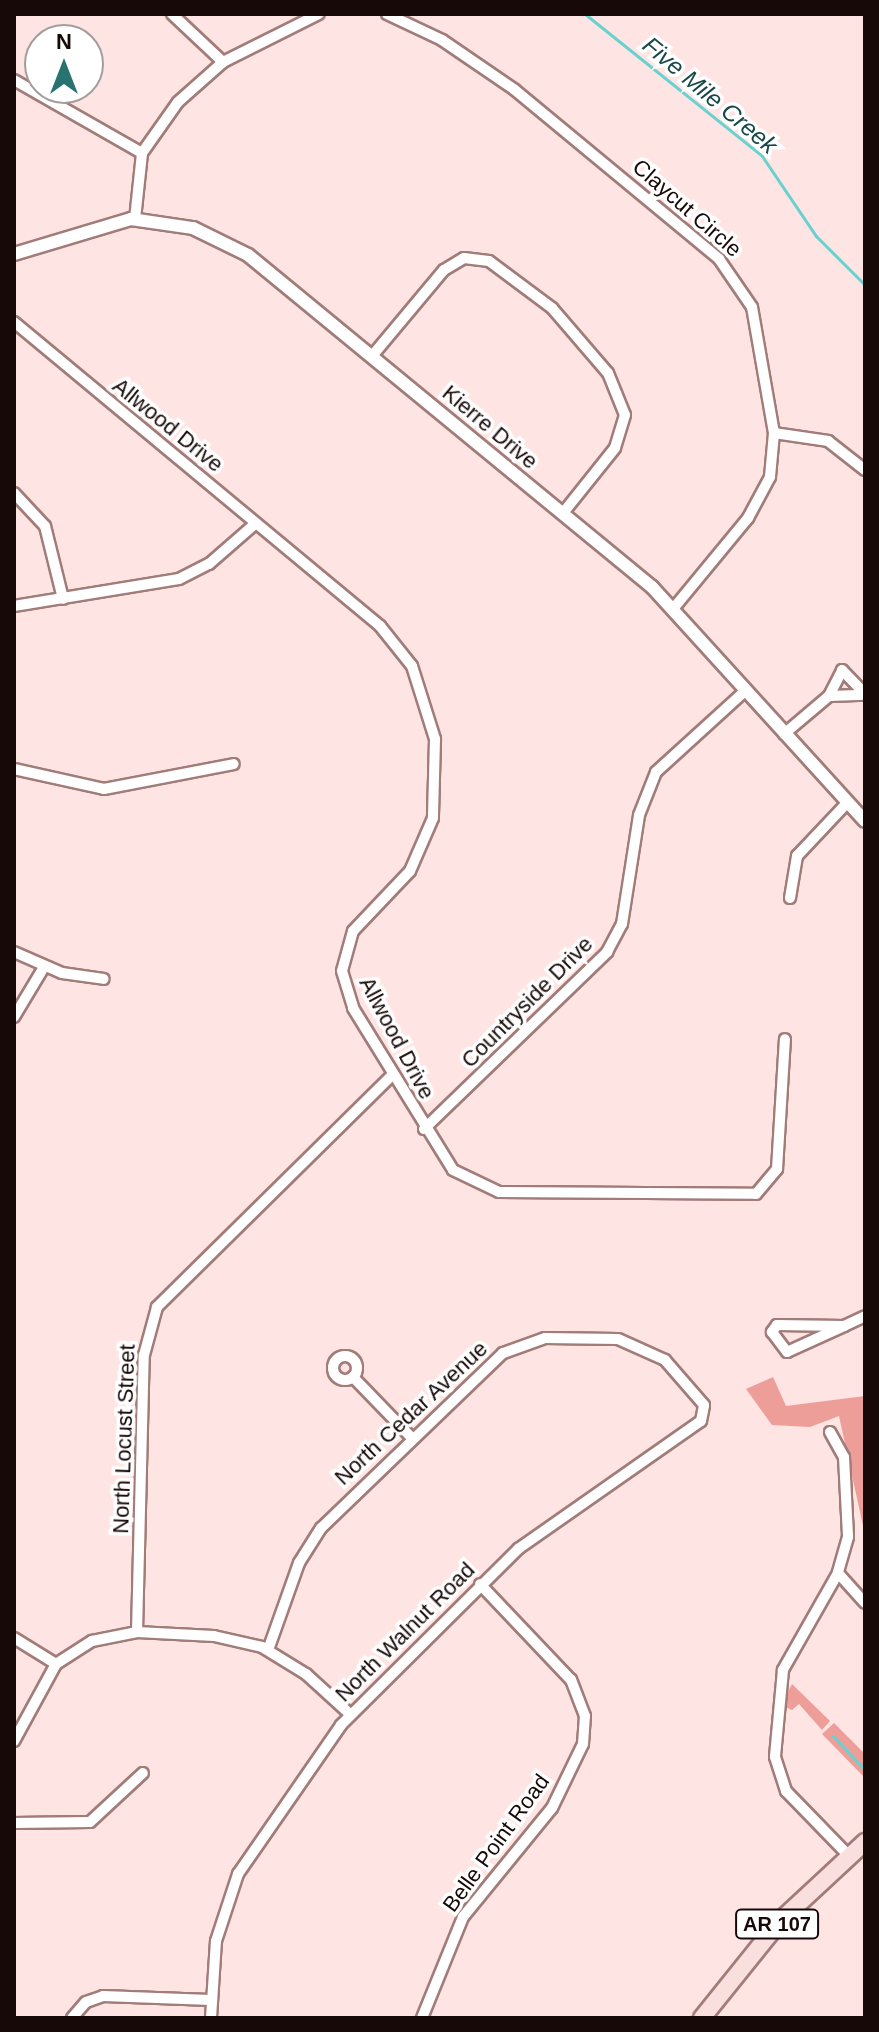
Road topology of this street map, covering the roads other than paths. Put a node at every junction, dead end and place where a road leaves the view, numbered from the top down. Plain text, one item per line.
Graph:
1 (172, 14) edge
2 (319, 14) edge
3 (387, 14) edge
4 (297, 17) edge
5 (223, 62) junction
6 (14, 80) edge
7 (142, 153) junction
8 (135, 219) junction
9 (14, 254) edge
10 (14, 322) edge
11 (372, 356) junction
12 (774, 433) junction
13 (865, 470) edge
14 (14, 493) edge
15 (563, 513) junction
16 (256, 523) junction
17 (63, 599) junction
18 (14, 606) edge
19 (673, 609) junction
20 (746, 690) junction
21 (865, 695) edge
22 (829, 696) junction
23 (784, 734) junction
24 (234, 764) dead end
25 (14, 769) edge
26 (846, 804) junction
27 (865, 821) edge
28 (790, 898) dead end
29 (14, 952) edge
30 (44, 967) junction
31 (104, 979) dead end
32 (14, 1017) edge
33 (785, 1039) dead end
34 (392, 1075) junction
35 (424, 1129) junction
36 (865, 1316) edge
37 (844, 1326) junction
38 (353, 1377) dead end
39 (698, 1394) joint
40 (830, 1432) dead end
41 (412, 1438) junction
42 (838, 1573) junction
43 (480, 1584) junction
44 (865, 1603) edge
45 (137, 1632) junction
46 (14, 1638) edge
47 (268, 1650) junction
48 (56, 1664) junction
49 (350, 1714) junction
50 (14, 1741) edge
51 (143, 1773) dead end
52 (14, 1823) edge
53 (865, 1842) edge
54 (849, 1856) junction
55 (211, 2000) junction
56 (76, 2013) edge
57 (211, 2018) edge
58 (422, 2018) edge
59 (702, 2018) edge

1 - 5 street
2 - 4 street
3 - 12 street, Claycut Circle
4 - 5 street
5 - 7 street
6 - 7 street
7 - 8 street
8 - 9 street, Kierre Drive
8 - 11 street, Kierre Drive
10 - 16 street, Allwood Drive
11 - 15 street, Kierre Drive
11 - 15 street
12 - 13 street
12 - 19 street, Claycut Circle
14 - 17 street
15 - 19 street, Kierre Drive
16 - 17 street
16 - 34 street, Allwood Drive
17 - 18 street
19 - 20 street, Kierre Drive
20 - 23 street, Kierre Drive
20 - 35 street, Countryside Drive
21 - 22 street
21 - 22 street
22 - 23 street
23 - 26 street, Kierre Drive
24 - 25 street
26 - 27 street, Kierre Drive
26 - 28 street
29 - 30 street
30 - 31 street
30 - 32 street
33 - 35 street, Allwood Drive
34 - 35 street, Allwood Drive
34 - 45 street, North Locust Street
36 - 37 street
37 - 37 street
38 - 41 street
39 - 41 street, North Cedar Avenue
39 - 43 street, North Walnut Road
40 - 42 street
41 - 47 street, North Cedar Avenue
42 - 44 street
42 - 54 street
43 - 49 street, North Walnut Road
43 - 58 street, Belle Point Road
45 - 47 street
45 - 48 street
46 - 48 street
47 - 49 street
48 - 50 street
49 - 55 street, North Walnut Road
51 - 52 street
53 - 54 main road, AR 107
54 - 59 main road, AR 107
55 - 56 street
55 - 57 street, North Walnut Road

